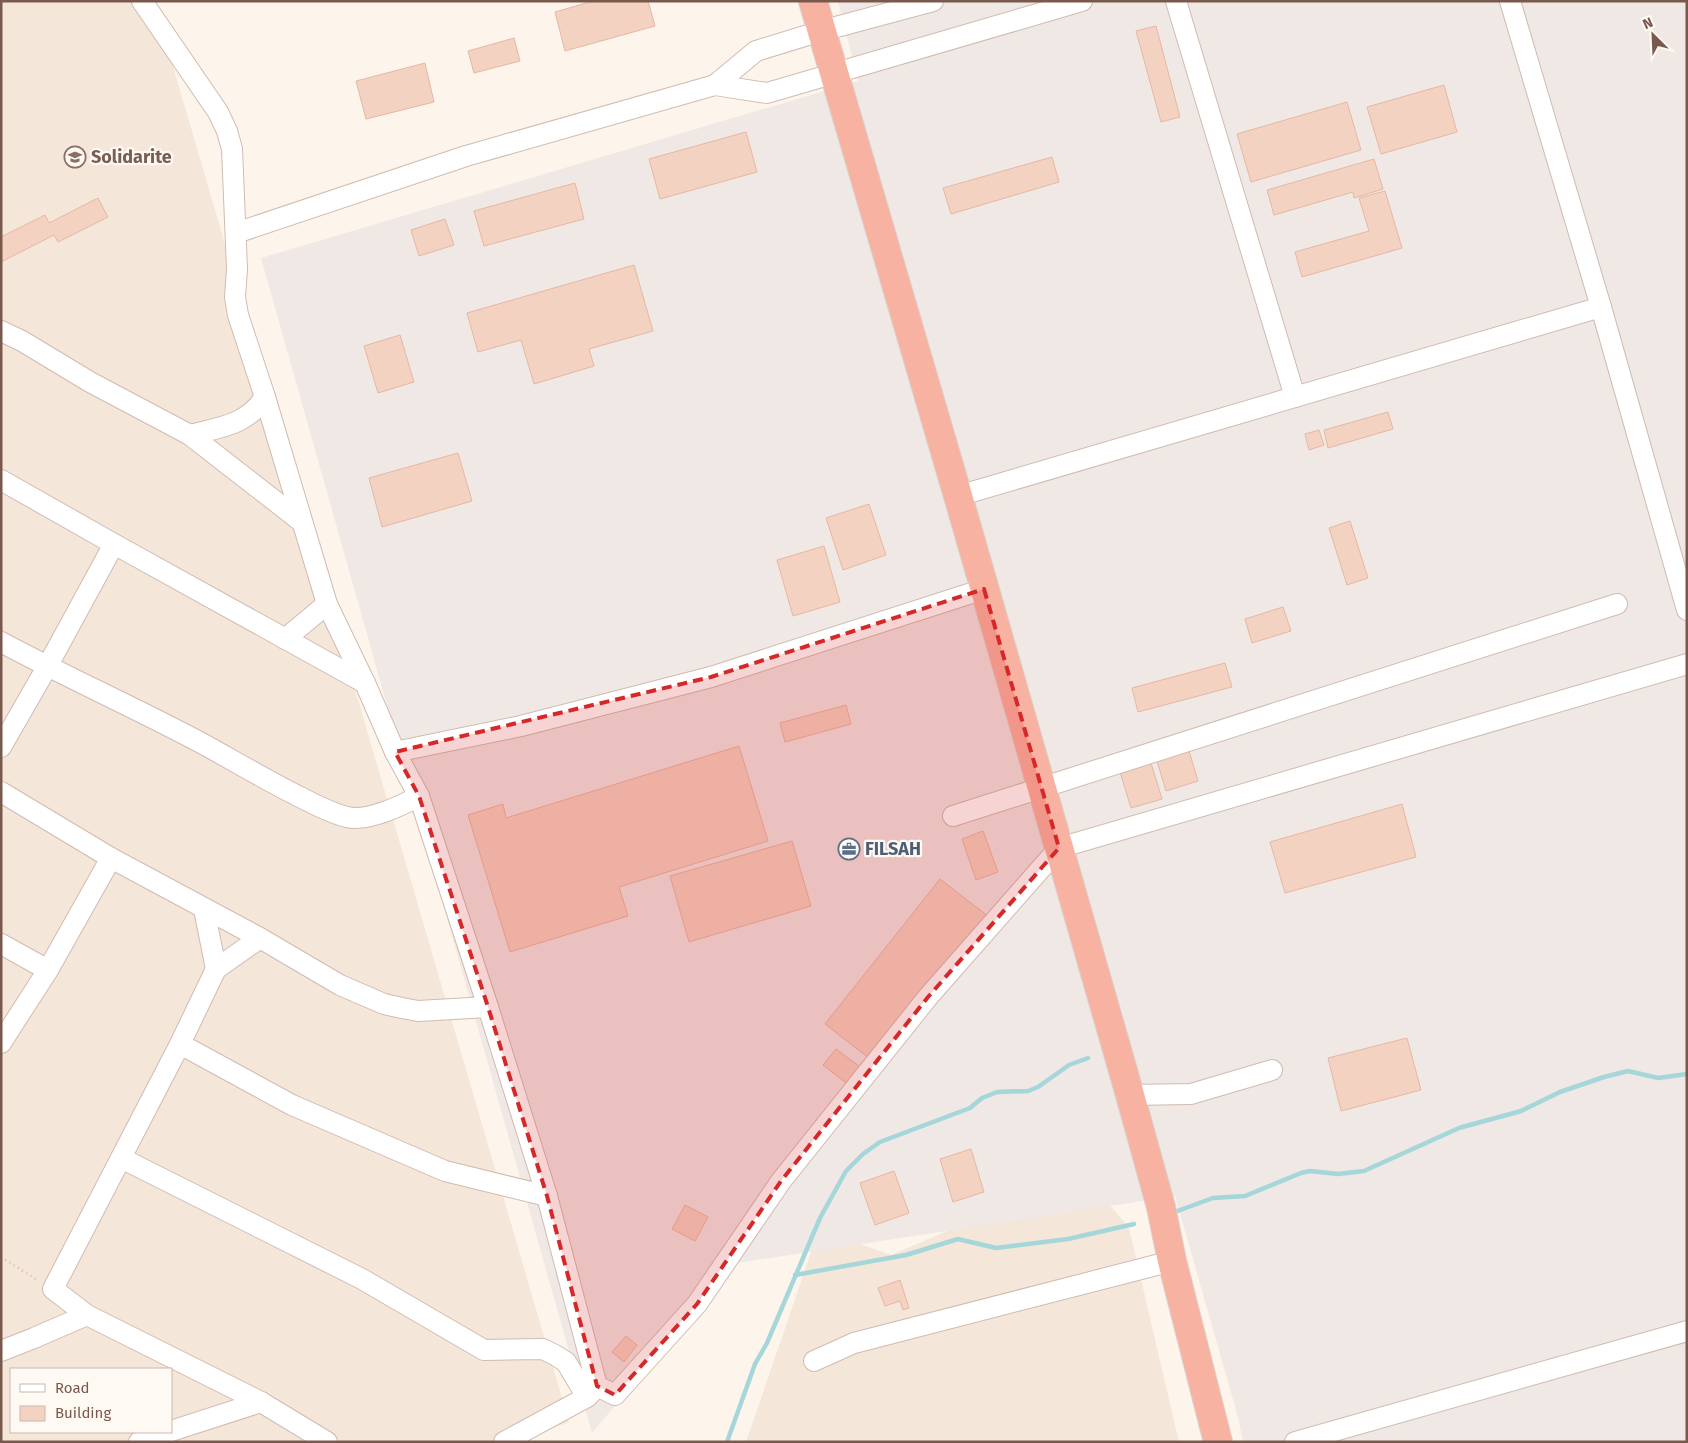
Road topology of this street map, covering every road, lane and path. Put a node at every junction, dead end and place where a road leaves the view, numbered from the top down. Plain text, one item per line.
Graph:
1 (142, 1) edge
2 (813, 1) edge
3 (932, 1) edge
4 (1082, 1) edge
5 (1176, 1) edge
6 (1510, 1) edge
7 (821, 31) junction
8 (833, 75) junction
9 (715, 85) junction
10 (236, 233) junction
11 (1601, 307) junction
12 (1, 331) edge
13 (266, 397) junction
14 (1295, 397) junction
15 (190, 435) junction
16 (1, 480) edge
17 (958, 496) junction
18 (302, 522) junction
19 (114, 544) junction
20 (984, 589) junction
21 (327, 604) junction
22 (1618, 604) dead end
23 (1687, 610) edge
24 (284, 639) junction
25 (1, 642) edge
26 (1687, 664) edge
27 (47, 667) junction
28 (365, 683) junction
29 (1, 747) edge
30 (395, 752) junction
31 (1043, 788) junction
32 (1, 792) edge
33 (419, 796) junction
34 (954, 816) dead end
35 (1059, 848) junction
36 (110, 858) junction
37 (204, 909) junction
38 (260, 938) junction
39 (1, 944) edge
40 (216, 969) junction
41 (48, 970) junction
42 (488, 1007) junction
43 (1, 1043) edge
44 (180, 1044) junction
45 (1272, 1070) dead end
46 (1130, 1095) junction
47 (121, 1158) junction
48 (546, 1196) junction
49 (1, 1257) edge
50 (1172, 1261) junction
51 (53, 1290) junction
52 (87, 1314) junction
53 (1687, 1331) edge
54 (1, 1351) edge
55 (814, 1361) dead end
56 (592, 1391) junction
57 (261, 1402) junction
58 (172, 1430) edge
59 (164, 1433) edge
60 (139, 1442) edge
61 (327, 1442) edge
62 (504, 1442) edge
63 (1218, 1442) edge
64 (1294, 1442) edge

1 - 10 street
2 - 7 highway
3 - 7 street
4 - 8 street
5 - 14 street
6 - 11 street
7 - 8 highway
7 - 9 street
8 - 9 street
8 - 17 highway
9 - 10 street
10 - 13 street
11 - 14 street
11 - 23 street
12 - 15 street
13 - 15 street
13 - 18 street
14 - 17 street
15 - 18 street
16 - 19 street
17 - 20 highway
18 - 21 street
19 - 24 street
19 - 27 street
20 - 30 street
20 - 31 highway
21 - 24 street
21 - 28 street
22 - 31 street
24 - 28 street
25 - 27 street
26 - 35 street
27 - 29 street
27 - 33 street
28 - 30 street
30 - 33 street
31 - 34 street
31 - 35 highway
32 - 36 street
33 - 42 street
35 - 46 highway
35 - 56 street
36 - 37 street
36 - 41 street
37 - 38 street
37 - 40 street
38 - 40 street
38 - 42 street
39 - 41 street
40 - 44 street
41 - 43 street
42 - 48 street
44 - 47 street
44 - 48 street
45 - 46 street
46 - 50 highway
47 - 51 street
47 - 56 street
48 - 56 street
49 - 51 path
50 - 55 street
50 - 63 highway
51 - 52 street
52 - 54 street
52 - 57 street
53 - 64 street
56 - 62 street
57 - 58 street
57 - 61 street
59 - 60 street

